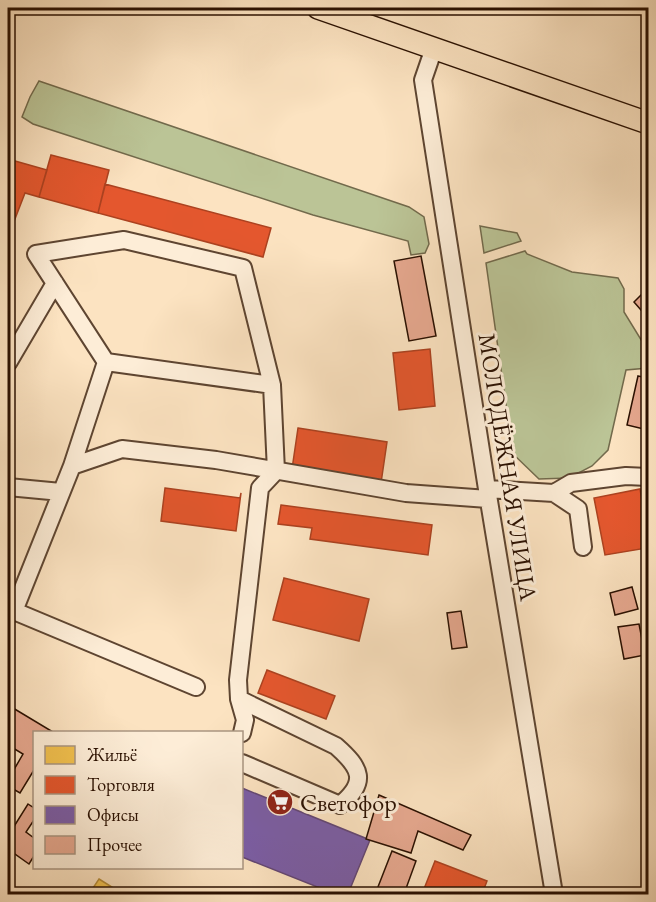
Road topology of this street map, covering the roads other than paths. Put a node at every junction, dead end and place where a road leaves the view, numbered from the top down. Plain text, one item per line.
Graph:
1 (318, 8) edge
2 (434, 48) junction
3 (648, 123) edge
4 (55, 283) junction
5 (106, 362) junction
6 (8, 363) edge
7 (272, 385) junction
8 (72, 465) junction
9 (276, 471) junction
10 (648, 477) edge
11 (8, 488) edge
12 (61, 492) junction
13 (487, 494) junction
14 (554, 494) junction
15 (583, 547) dead end
16 (196, 687) dead end
17 (238, 699) junction
18 (242, 731) edge
19 (243, 763) edge
20 (554, 894) edge

1 - 2 main road
2 - 3 main road
2 - 13 street, МОЛОДЁЖНАЯ УЛИЦА
4 - 5 street
4 - 6 street
4 - 7 street
5 - 7 street
5 - 8 street
7 - 9 street
8 - 9 street
8 - 12 street
9 - 13 street
9 - 17 street
10 - 14 street
11 - 12 street
12 - 16 street
13 - 14 street
13 - 20 street, МОЛОДЁЖНАЯ УЛИЦА
14 - 15 street
17 - 18 street
17 - 19 street

